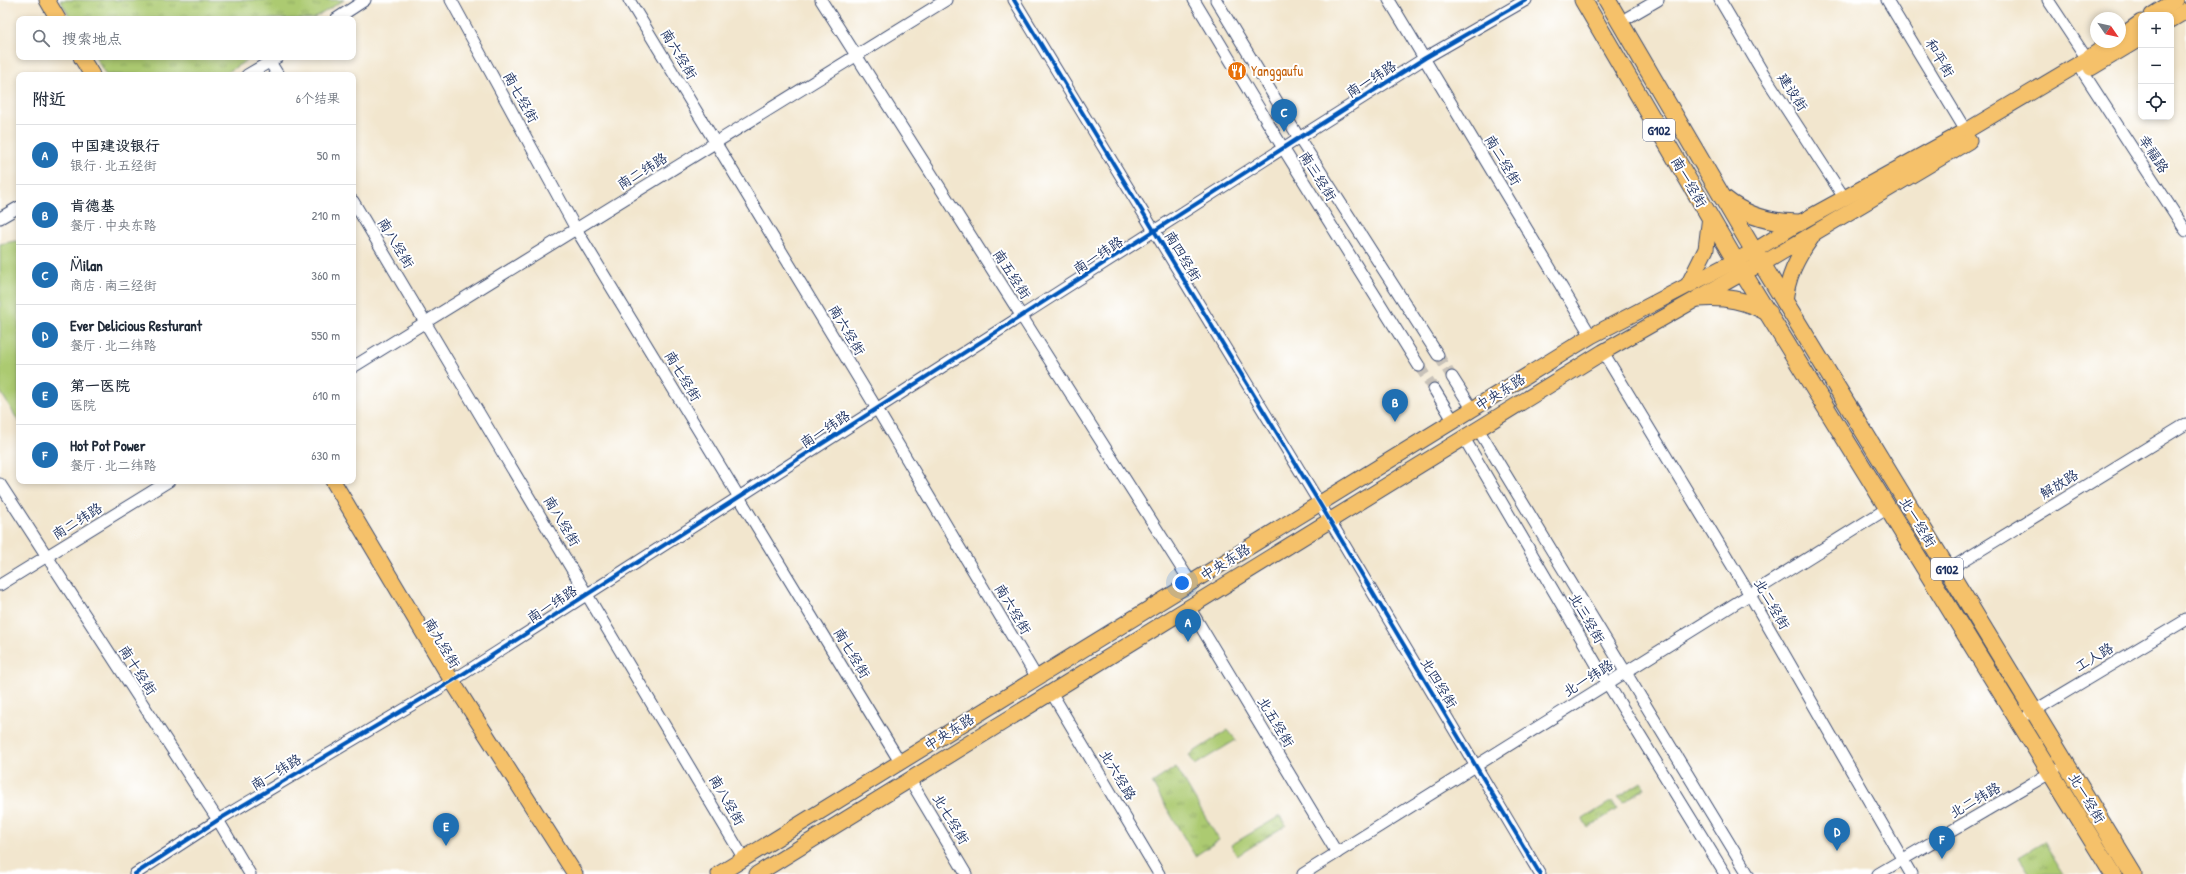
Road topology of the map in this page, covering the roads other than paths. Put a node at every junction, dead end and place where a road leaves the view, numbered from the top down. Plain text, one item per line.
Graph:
1 (47, 0) edge
2 (365, 0) edge
3 (451, 0) edge
4 (629, 0) edge
5 (821, 0) edge
6 (946, 0) edge
7 (1014, 0) edge
8 (1194, 0) edge
9 (1216, 0) edge
10 (1390, 0) edge
11 (1526, 0) edge
12 (1583, 0) edge
13 (1607, 0) edge
14 (1658, 0) edge
15 (1720, 0) edge
16 (1887, 0) edge
17 (2048, 0) edge
18 (2176, 0) edge
19 (2186, 11) edge
20 (2156, 12) edge
21 (56, 16) edge
22 (341, 16) edge
23 (2174, 18) edge
24 (1620, 22) junction
25 (2138, 24) edge
26 (2126, 33) edge
27 (2138, 40) edge
28 (2105, 48) edge
29 (855, 56) junction
30 (1425, 58) junction
31 (83, 60) edge
32 (272, 60) edge
33 (274, 60) edge
34 (2085, 66) junction
35 (90, 72) edge
36 (252, 72) edge
37 (277, 72) edge
38 (1966, 131) junction
39 (1299, 138) junction
40 (715, 143) junction
41 (1283, 148) junction
42 (1722, 197) junction
43 (1845, 199) junction
44 (356, 206) edge
45 (16, 209) edge
46 (1710, 216) junction
47 (0, 218) edge
48 (1799, 223) junction
49 (576, 229) junction
50 (2186, 231) edge
51 (1155, 232) junction
52 (1816, 232) junction
53 (1758, 258) junction
54 (1740, 266) junction
55 (1693, 291) junction
56 (1786, 303) junction
57 (1769, 313) junction
58 (1021, 317) junction
59 (426, 322) junction
60 (1591, 336) junction
61 (1603, 352) junction
62 (1438, 355) tunnel mouth
63 (356, 365) edge
64 (1419, 366) tunnel mouth
65 (1452, 377) tunnel mouth
66 (1434, 389) tunnel mouth
67 (877, 409) junction
68 (1473, 410) junction
69 (1453, 420) junction
70 (2186, 424) edge
71 (1478, 429) junction
72 (1464, 438) junction
73 (0, 484) edge
74 (164, 484) edge
75 (335, 484) edge
76 (739, 497) junction
77 (1320, 504) junction
78 (1888, 508) junction
79 (1330, 520) junction
80 (47, 557) junction
81 (1948, 570) junction
82 (1191, 583) junction
83 (0, 585) edge
84 (588, 594) junction
85 (1750, 595) junction
86 (1189, 607) junction
87 (2186, 620) edge
88 (1626, 672) junction
89 (1037, 678) junction
90 (452, 681) junction
91 (1608, 684) junction
92 (1051, 692) junction
93 (2034, 711) junction
94 (2018, 720) junction
95 (900, 762) junction
96 (2066, 764) junction
97 (1476, 766) junction
98 (2051, 773) junction
99 (910, 780) junction
100 (218, 820) junction
101 (1338, 853) junction
102 (744, 859) junction
103 (1902, 859) junction
104 (135, 874) edge
105 (250, 874) edge
106 (575, 874) edge
107 (719, 874) edge
108 (757, 874) edge
109 (966, 874) edge
110 (1159, 874) edge
111 (1303, 874) edge
112 (1540, 874) edge
113 (1725, 874) edge
114 (1748, 874) edge
115 (1878, 874) edge
116 (1911, 874) edge
117 (2113, 874) edge
118 (2133, 874) edge

1 - 21 main road
2 - 22 street
3 - 49 street, 南七经街
4 - 40 street, 南六经街
5 - 29 street, 南五经街
6 - 29 street, 南二纬路
7 - 51 street, 南四经街
8 - 41 street, 南三经街
9 - 39 street
10 - 30 street, 南二经街
11 - 30 street, 南一纬路
12 - 46 highway, 南一经街 / G102
13 - 24 highway, 南一经街 / G102
14 - 24 street
15 - 43 street, 建设街
16 - 38 street, 和平街
17 - 34 street, 幸福路
18 - 20 main road
19 - 23 main road
24 - 42 highway, 南一经街 / G102
25 - 26 main road
27 - 34 main road
28 - 34 main road
29 - 40 street, 南二纬路
29 - 58 street, 南五经街
30 - 39 street, 南一纬路
30 - 60 street, 南二经街
31 - 35 main road
32 - 36 street
33 - 37 street
34 - 38 main road
34 - 50 street, 幸福路
34 - 52 main road
38 - 43 main road
39 - 41 street, 南一纬路
39 - 62 street
40 - 49 street, 南二纬路
40 - 67 street, 南六经街
41 - 51 street, 南一纬路
41 - 64 street, 南三经街
42 - 48 highway
42 - 53 highway, 南一经街 / G102
43 - 48 main road
44 - 59 street, 南八经街
45 - 47 street
46 - 54 highway, 南一经街 / G102
46 - 55 main road
48 - 53 main road
49 - 59 street, 南二纬路
49 - 76 street, 南七经街
51 - 58 street, 南一纬路
51 - 77 street, 南四经街
52 - 53 main road
52 - 56 main road
53 - 54 main road, 中央东路
53 - 56 highway, 北一经街 / G102
54 - 55 main road, 中央东路
54 - 57 highway, 北一经街 / G102
55 - 57 highway
55 - 60 main road, 中央东路
55 - 61 main road, 中央东路
56 - 81 highway, 北一经街 / G102
57 - 78 highway, 北一经街 / G102
58 - 67 street, 南一纬路
58 - 82 street, 南五经街
59 - 63 street, 南二纬路
59 - 84 street, 南八经街
60 - 68 main road, 中央东路
61 - 71 main road, 中央东路
61 - 85 street, 北二经街
65 - 68 street
66 - 69 street
67 - 76 street, 南一纬路
67 - 89 street, 南六经街
68 - 69 main road, 中央东路
69 - 77 main road, 中央东路
70 - 81 street, 解放路
71 - 72 main road, 中央东路
71 - 88 street
72 - 79 main road, 中央东路
72 - 91 street, 北三经街
73 - 80 street, 南十经街
74 - 80 street, 南二纬路
75 - 90 main road, 南九经街
76 - 84 street, 南一纬路
76 - 95 street, 南七经街
77 - 79 street, 北四经街
77 - 82 main road, 中央东路
78 - 85 street, 北一纬路
78 - 94 highway, 北一经街 / G102
79 - 86 main road, 中央东路
79 - 97 street, 北四经街
80 - 83 street, 南二纬路
80 - 100 street, 南十经街
81 - 93 highway, 北一经街 / G102
82 - 89 main road, 中央东路
84 - 90 street, 南一纬路
84 - 102 street, 南八经街
85 - 88 street, 北一纬路
85 - 103 street, 北二经街
86 - 92 main road, 中央东路
86 - 101 street, 北五经街
87 - 93 street, 工人路
88 - 91 street, 北一纬路
88 - 114 street
89 - 95 main road, 中央东路
90 - 100 street, 南一纬路
90 - 106 main road, 南九经街
91 - 97 street, 北一纬路
91 - 113 street, 北三经街
92 - 99 main road, 中央东路
92 - 110 street, 北六经路
93 - 94 street, 工人路
93 - 96 highway, 北一经街 / G102
94 - 98 highway, 北一经街 / G102
95 - 102 main road, 中央东路
96 - 98 street, 北二纬路
96 - 118 highway, 北一经街 / G102
97 - 101 street, 北一纬路
97 - 112 street, 北四经街
98 - 103 street, 北二纬路
98 - 117 highway, 北一经街 / G102
99 - 108 main road, 中央东路
99 - 109 street, 北七经街
100 - 104 street, 南一纬路
100 - 105 street, 南十经街
101 - 111 street, 北一纬路
102 - 107 main road, 中央东路
103 - 115 street, 北二纬路
103 - 116 street, 北二经街

